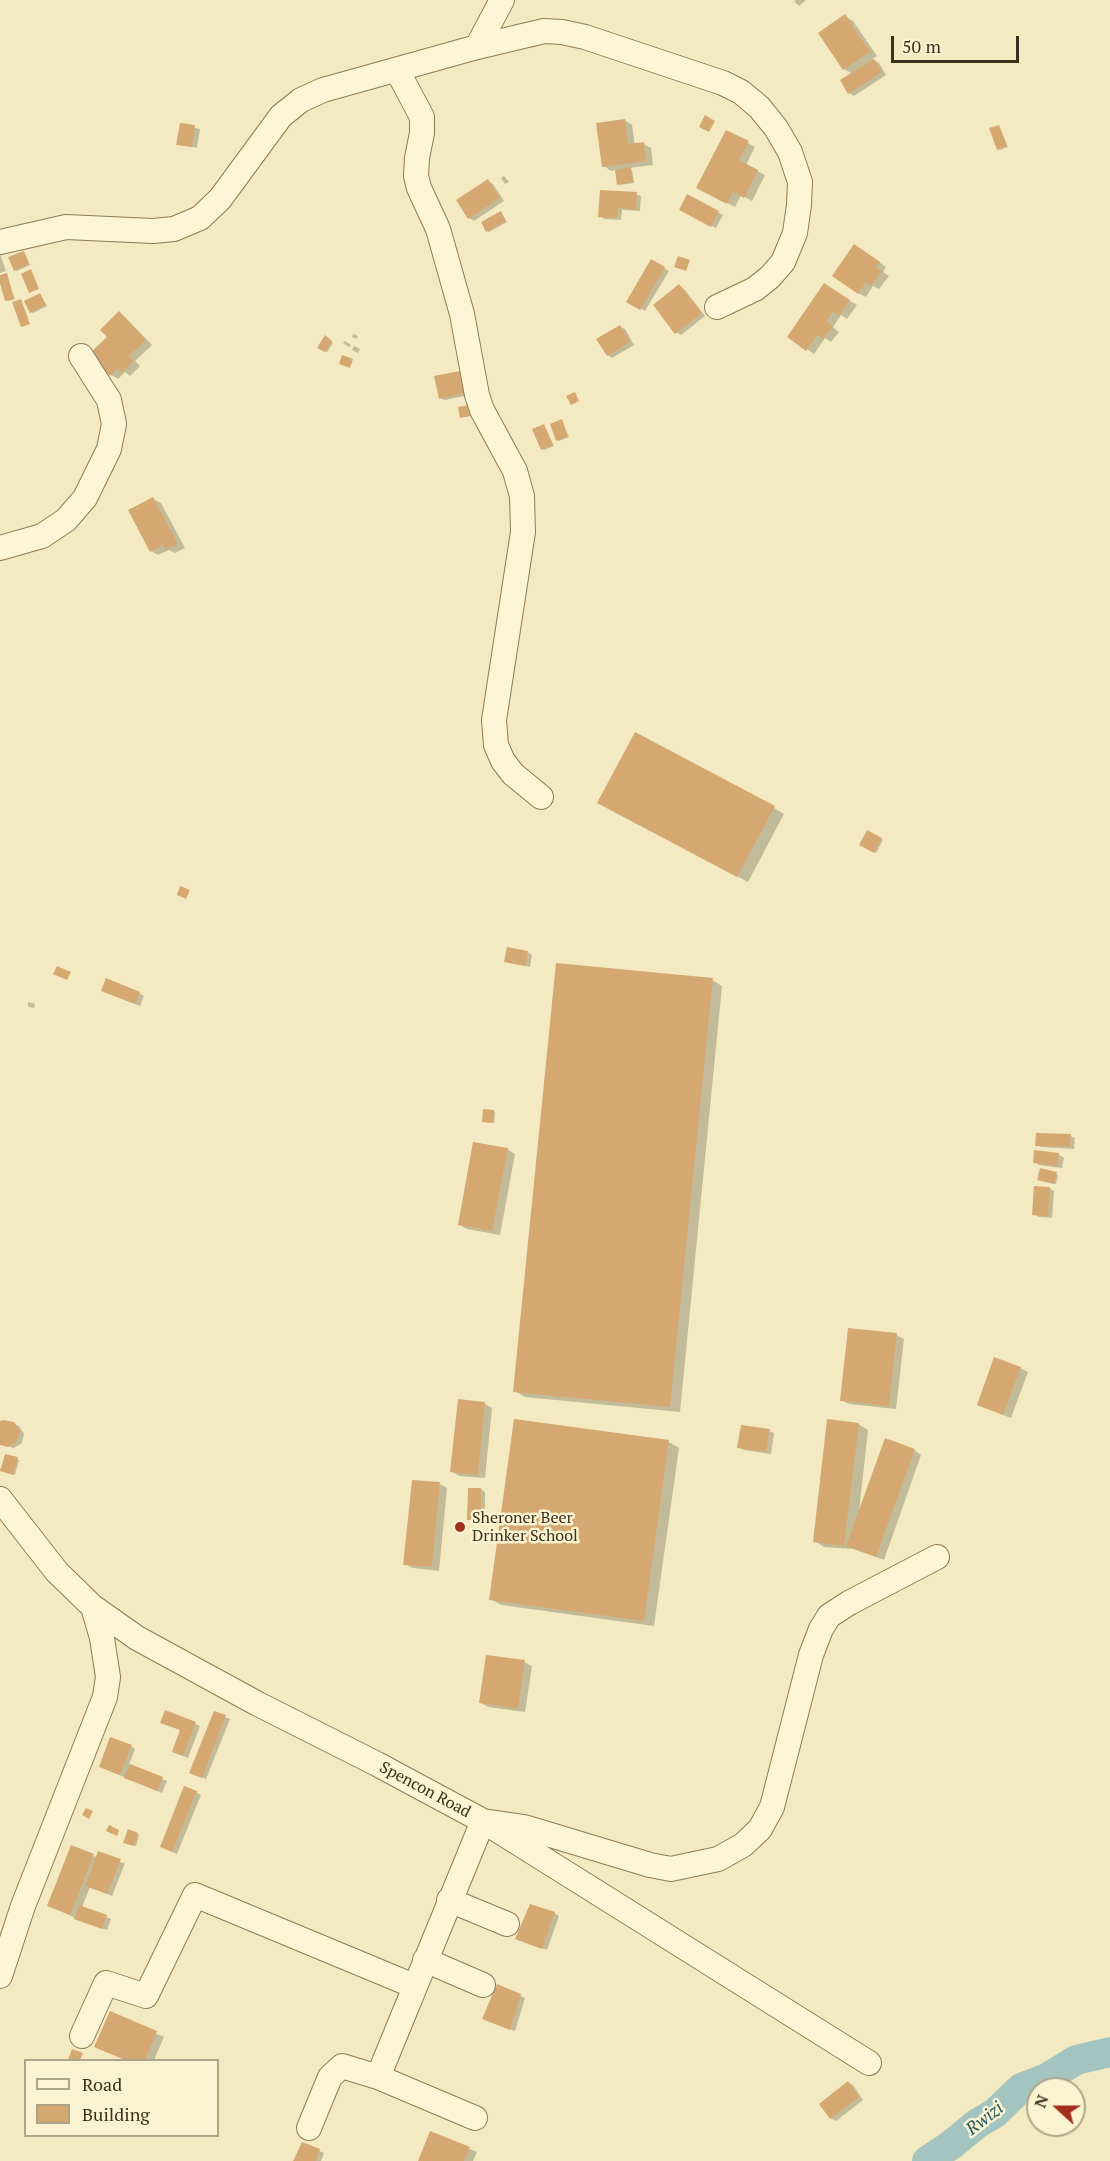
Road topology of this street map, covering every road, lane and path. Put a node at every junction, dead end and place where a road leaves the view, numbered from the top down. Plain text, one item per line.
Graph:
1 (502, 0) edge
2 (477, 47) junction
3 (397, 70) junction
4 (0, 242) edge
5 (717, 307) dead end
6 (81, 356) dead end
7 (0, 548) edge
8 (541, 797) dead end
9 (0, 1499) edge
10 (937, 1557) dead end
11 (93, 1606) junction
12 (483, 1821) junction
13 (449, 1900) junction
14 (507, 1924) dead end
15 (425, 1960) junction
16 (0, 1976) edge
17 (483, 1985) dead end
18 (414, 1986) junction
19 (82, 2036) dead end
20 (869, 2063) dead end
21 (378, 2077) junction
22 (475, 2118) dead end
23 (309, 2128) dead end

1 - 2 street
2 - 3 street
2 - 5 street
3 - 4 street
3 - 8 street
6 - 7 street
9 - 11 street, Spencon Road
10 - 12 street
11 - 12 street, Spencon Road
11 - 16 street
12 - 13 street
12 - 20 street, Spencon Road
13 - 14 street
13 - 15 street
15 - 17 street
15 - 18 street
18 - 19 street
18 - 21 street
21 - 22 street
21 - 23 street

